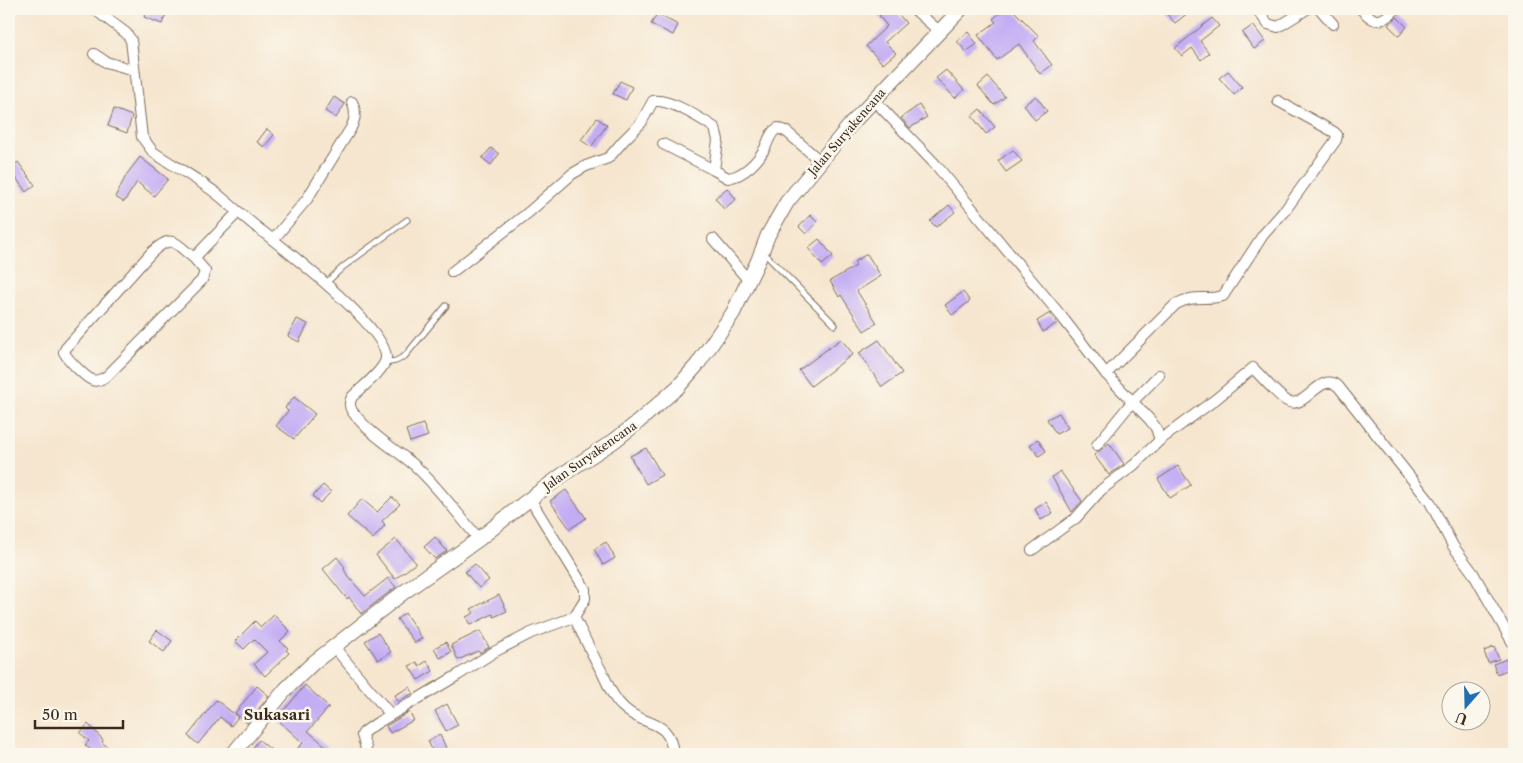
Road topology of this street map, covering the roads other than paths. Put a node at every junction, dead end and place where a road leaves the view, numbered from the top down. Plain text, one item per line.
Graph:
1 (94, 9) edge
2 (914, 9) edge
3 (961, 9) edge
4 (1257, 9) edge
5 (1307, 9) edge
6 (1320, 9) edge
7 (1361, 9) edge
8 (1396, 9) edge
9 (1332, 24) dead end
10 (939, 31) junction
11 (94, 54) dead end
12 (134, 70) junction
13 (874, 100) junction
14 (1278, 101) dead end
15 (352, 102) dead end
16 (663, 144) dead end
17 (820, 162) junction
18 (714, 170) junction
19 (238, 212) junction
20 (407, 220) dead end
21 (713, 239) dead end
22 (273, 240) junction
23 (762, 250) junction
24 (194, 258) junction
25 (452, 272) dead end
26 (749, 282) junction
27 (326, 283) junction
28 (446, 306) dead end
29 (836, 325) dead end
30 (385, 363) junction
31 (1106, 374) junction
32 (1159, 375) dead end
33 (1132, 402) junction
34 (1160, 440) junction
35 (1098, 445) dead end
36 (530, 498) junction
37 (479, 539) junction
38 (1032, 550) dead end
39 (574, 617) junction
40 (1514, 645) edge
41 (334, 647) junction
42 (390, 714) junction
43 (233, 754) edge
44 (364, 754) edge
45 (673, 754) edge

1 - 12 street
2 - 10 street
3 - 10 street, Jalan Suryakencana
4 - 5 street
6 - 9 street
7 - 8 street
10 - 13 street, Jalan Suryakencana
11 - 12 street
12 - 19 street
13 - 17 street, Jalan Suryakencana
13 - 31 street
14 - 31 street
15 - 22 street
16 - 18 street
17 - 18 street
17 - 23 street, Jalan Suryakencana
18 - 25 street
19 - 22 street
19 - 24 street
20 - 27 lane
21 - 26 street
22 - 27 street
23 - 26 street, Jalan Suryakencana
23 - 29 lane
24 - 24 street
26 - 36 street, Jalan Suryakencana
27 - 30 street
28 - 30 lane
30 - 37 street
31 - 33 street
32 - 33 street
33 - 34 street
33 - 35 street
34 - 38 street
34 - 40 street
36 - 37 street, Jalan Suryakencana
36 - 39 street
37 - 41 street, Jalan Suryakencana
39 - 42 street
39 - 45 street
41 - 42 street
41 - 43 street, Jalan Suryakencana
42 - 44 street

